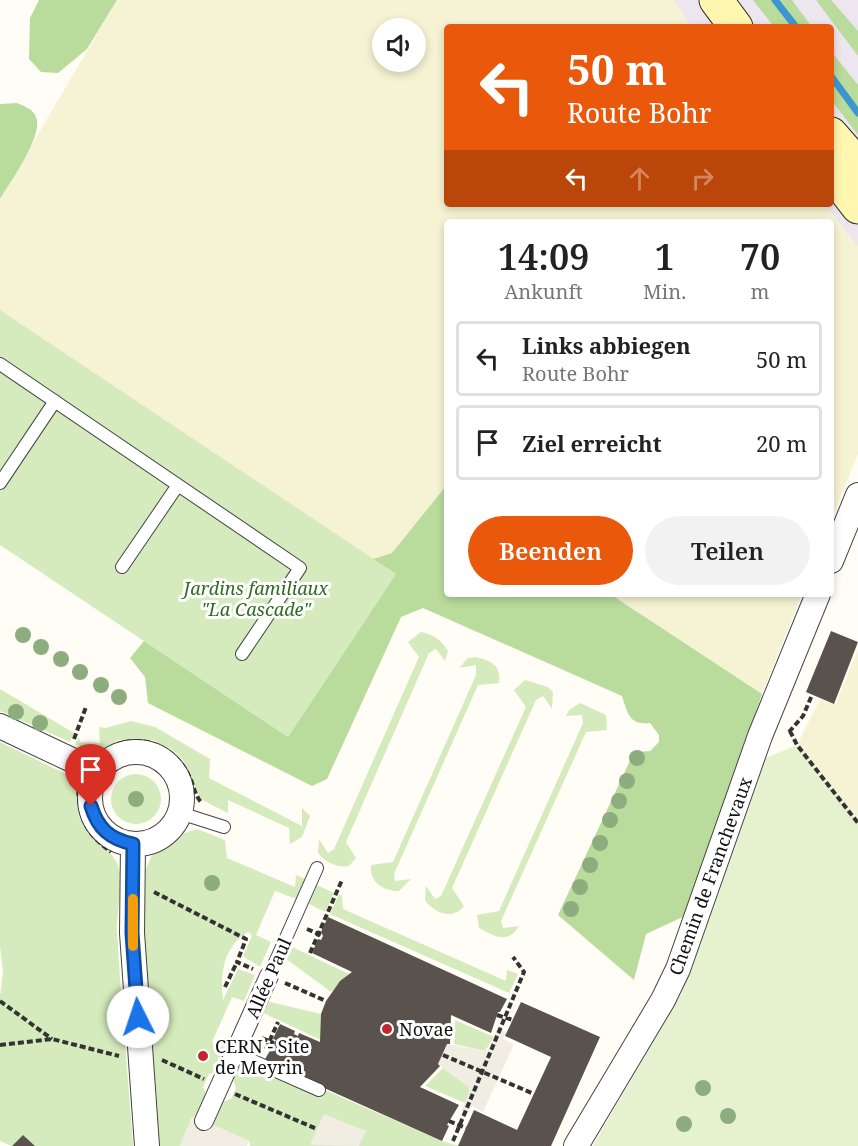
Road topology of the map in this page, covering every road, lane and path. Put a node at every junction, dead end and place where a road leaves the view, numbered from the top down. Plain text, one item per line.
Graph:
1 (716, 0) edge
2 (734, 24) edge
3 (834, 137) edge
4 (858, 165) edge
5 (834, 176) edge
6 (858, 207) edge
7 (0, 364) edge
8 (55, 401) junction
9 (0, 483) edge
10 (178, 485) junction
11 (858, 495) edge
12 (834, 554) edge
13 (122, 567) dead end
14 (817, 597) edge
15 (242, 654) dead end
16 (86, 707) dead end
17 (0, 726) edge
18 (790, 731) dead end
19 (71, 745) dead end
20 (89, 771) junction
21 (206, 806) dead end
22 (180, 813) junction
23 (858, 823) edge
24 (224, 827) dead end
25 (123, 848) junction
26 (317, 868) dead end
27 (342, 880) dead end
28 (133, 887) junction
29 (310, 953) dead end
30 (513, 957) dead end
31 (237, 962) junction
32 (269, 976) junction
33 (225, 987) dead end
34 (0, 1000) edge
35 (326, 1002) dead end
36 (497, 1015) dead end
37 (506, 1018) junction
38 (513, 1020) dead end
39 (278, 1022) dead end
40 (52, 1039) junction
41 (0, 1045) edge
42 (266, 1048) dead end
43 (235, 1053) junction
44 (443, 1054) dead end
45 (141, 1059) junction
46 (484, 1072) junction
47 (219, 1088) junction
48 (319, 1090) dead end
49 (534, 1094) dead end
50 (204, 1121) dead end
51 (449, 1121) dead end
52 (459, 1126) junction
53 (466, 1128) dead end
54 (317, 1130) dead end
55 (452, 1144) edge
56 (147, 1146) edge
57 (576, 1146) edge

1 - 2 main road
3 - 4 main road
5 - 6 main road
7 - 8 lane
8 - 9 lane
8 - 10 lane
10 - 13 lane
10 - 15 lane
11 - 12 street
14 - 57 street, Chemin de Franchevaux
16 - 19 path
17 - 20 street
18 - 23 path
20 - 21 path
20 - 22 street
20 - 25 street
20 - 25 path
22 - 24 lane
22 - 25 street
25 - 28 street
26 - 32 lane, Allée Paul
27 - 29 path
28 - 31 path
28 - 45 street
30 - 37 path
31 - 32 path
31 - 33 path
32 - 35 path
32 - 43 street, Allée Paul
34 - 40 path
36 - 37 path
37 - 38 path
37 - 46 path
39 - 42 path
40 - 41 path
40 - 45 path
43 - 47 street, Allée Paul
43 - 48 lane
44 - 46 path
45 - 47 path
45 - 56 street
46 - 49 path
46 - 52 path
47 - 50 street, Allée Paul
47 - 54 path
51 - 52 path
52 - 53 path
52 - 55 path

